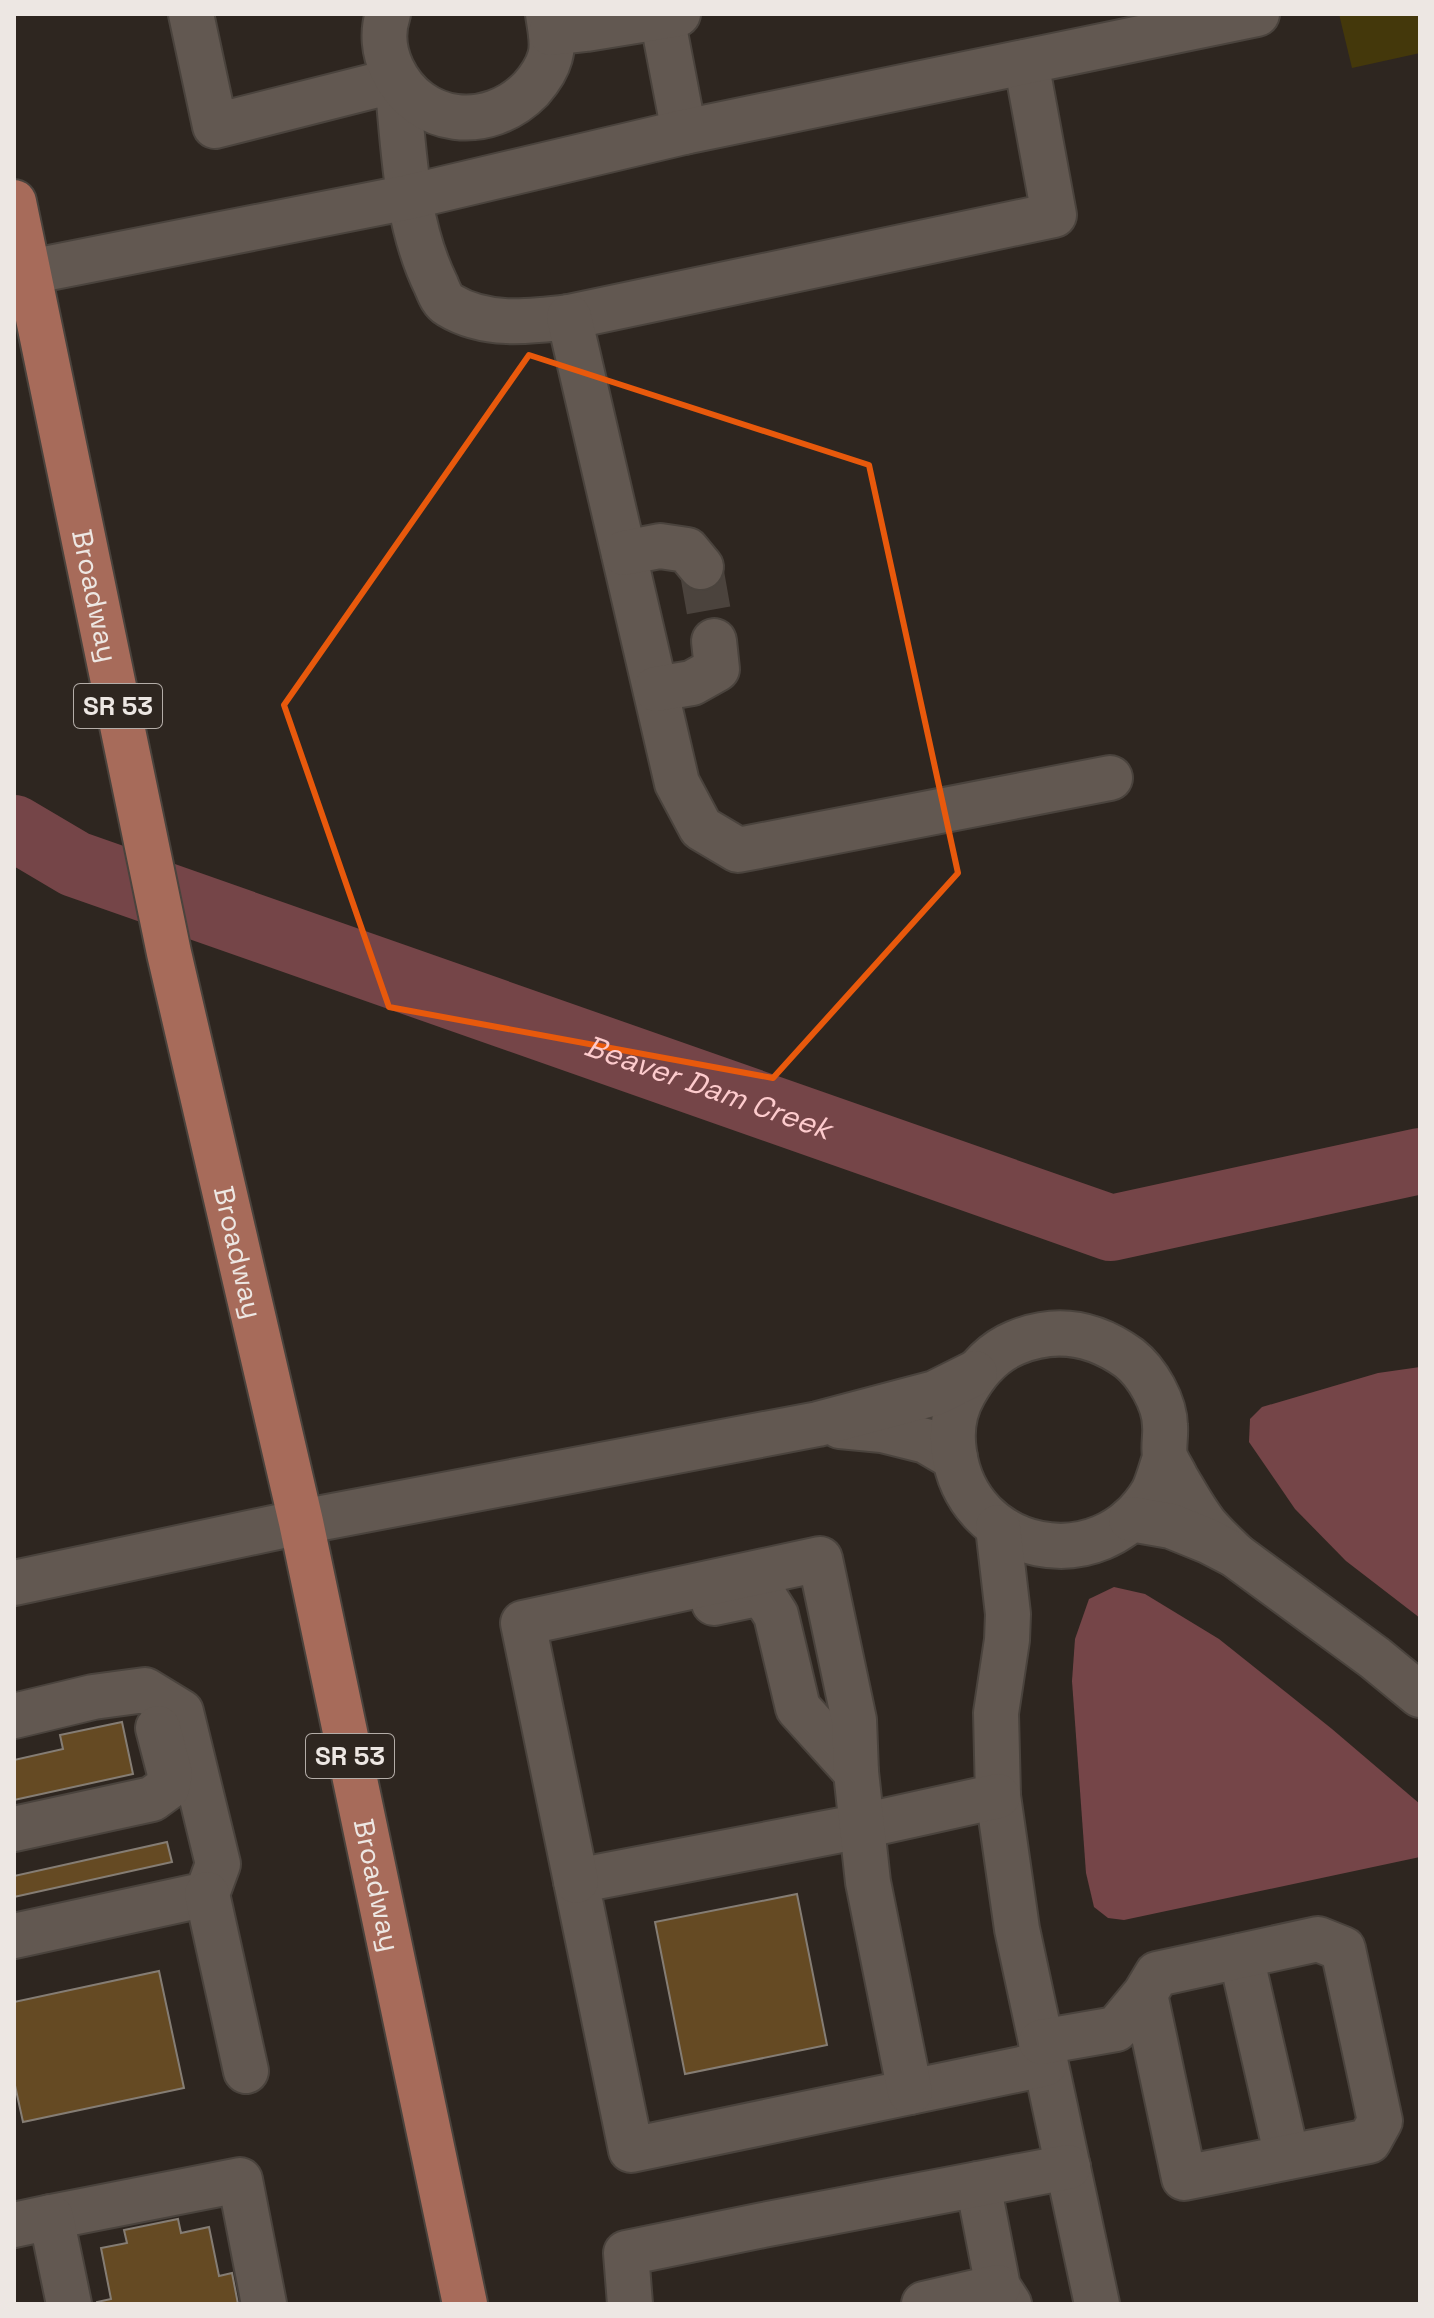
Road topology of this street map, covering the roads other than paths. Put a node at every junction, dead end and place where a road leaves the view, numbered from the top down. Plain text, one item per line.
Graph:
1 (191, 14) edge
2 (1257, 14) edge
3 (670, 16) edge
4 (386, 17) edge
5 (550, 24) edge
6 (1026, 62) junction
7 (397, 80) junction
8 (684, 132) junction
9 (409, 197) junction
10 (14, 202) edge
11 (29, 272) junction
12 (569, 317) junction
13 (624, 553) junction
14 (701, 567) dead end
15 (714, 641) tunnel mouth
16 (656, 689) junction
17 (1110, 778) dead end
18 (975, 1373) junction
19 (818, 1424) junction
20 (955, 1458) junction
21 (1165, 1458) junction
22 (1131, 1519) junction
23 (301, 1522) junction
24 (998, 1527) junction
25 (1065, 1546) junction
26 (1235, 1555) junction
27 (14, 1583) edge
28 (525, 1632) junction
29 (1007, 1640) junction
30 (1420, 1695) edge
31 (14, 1716) edge
32 (14, 1724) edge
33 (856, 1772) junction
34 (998, 1796) junction
35 (206, 1816) junction
36 (862, 1826) junction
37 (14, 1829) edge
38 (14, 1858) edge
39 (576, 1881) junction
40 (207, 1894) junction
41 (14, 1936) edge
42 (1241, 1956) junction
43 (1145, 1994) junction
44 (1043, 2053) junction
45 (246, 2071) dead end
46 (910, 2092) junction
47 (1287, 2157) junction
48 (1068, 2167) junction
49 (978, 2184) junction
50 (33, 2221) edge
51 (1003, 2295) edge
52 (69, 2304) edge
53 (264, 2304) edge
54 (465, 2304) edge
55 (630, 2304) edge
56 (924, 2304) edge
57 (1097, 2304) edge

1 - 7 street
2 - 6 street
3 - 5 street
3 - 8 street
4 - 7 street
5 - 7 street
6 - 8 street
6 - 12 street
7 - 9 street
8 - 9 street
9 - 11 street
9 - 12 street
10 - 11 main road, Broadway / SR 53
11 - 23 main road, Broadway / SR 53
12 - 13 street
13 - 14 street
13 - 16 street
15 - 16 street
16 - 17 street
18 - 19 street
18 - 20 street
18 - 21 street
19 - 20 street
19 - 23 street
20 - 24 street
21 - 22 street
21 - 26 street
22 - 25 street
22 - 26 street
23 - 27 street
23 - 54 main road, Broadway / SR 53
24 - 25 street
24 - 29 street
25 - 29 street
26 - 30 street
28 - 33 street
28 - 33 street
28 - 39 street
29 - 34 street
31 - 35 street
32 - 37 street
33 - 36 street
34 - 36 street
34 - 44 street
35 - 38 street
35 - 40 street
36 - 39 street
36 - 46 street
39 - 46 street
40 - 41 street
40 - 45 street
42 - 43 street
42 - 47 street
42 - 47 street
43 - 44 street
43 - 47 street
44 - 46 street
44 - 48 street
48 - 49 street
48 - 57 street
49 - 51 street
49 - 55 street
50 - 52 street
50 - 53 street
51 - 56 street

